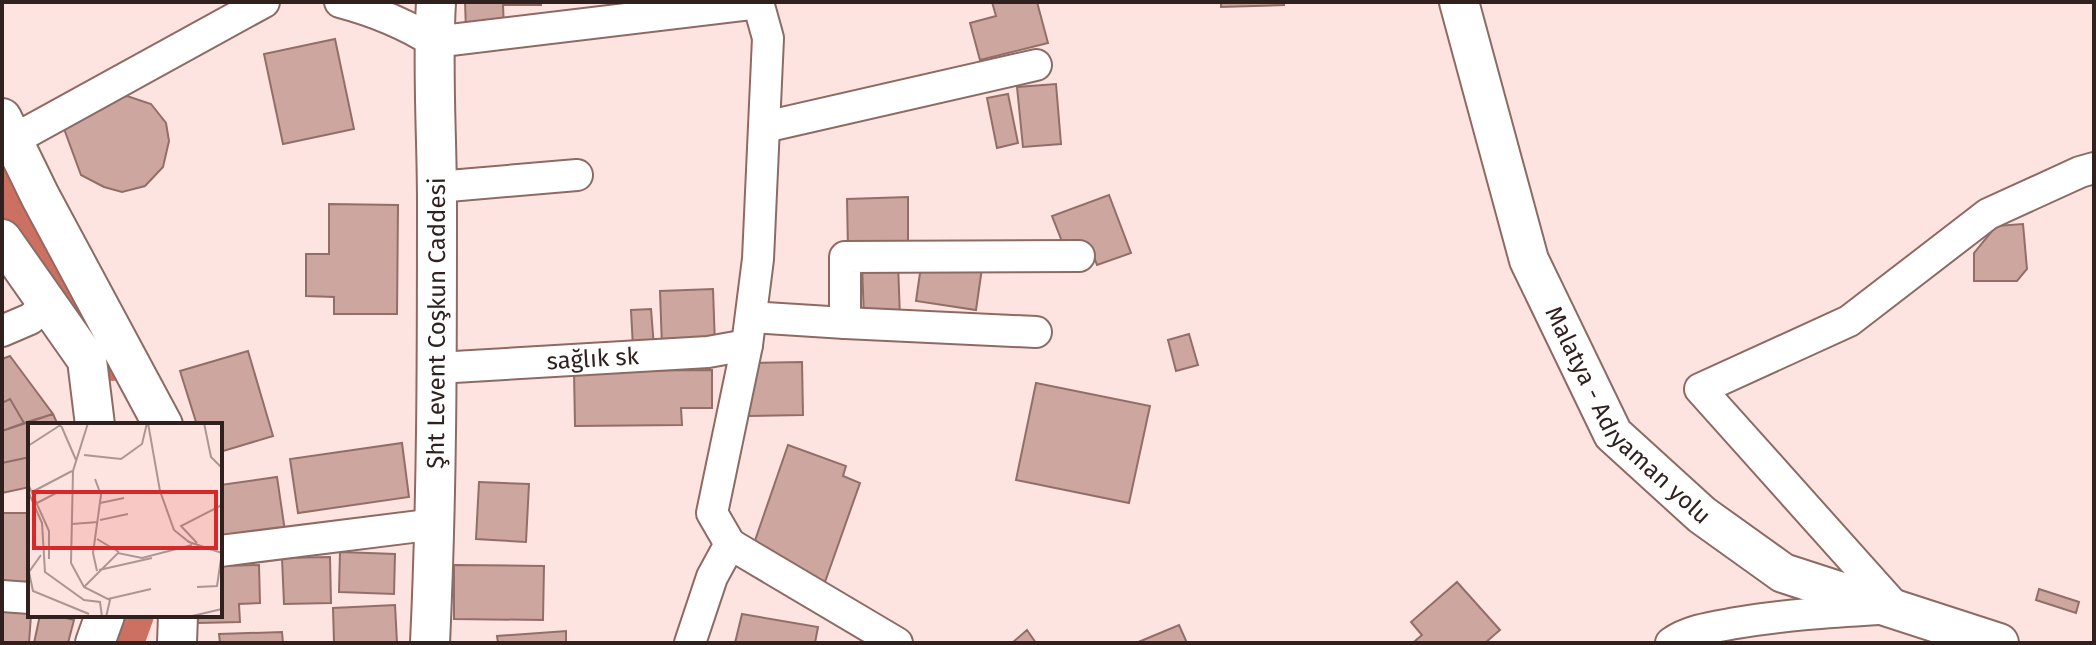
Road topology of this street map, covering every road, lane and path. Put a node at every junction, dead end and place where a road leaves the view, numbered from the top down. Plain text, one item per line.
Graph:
1 (264, 2) edge
2 (340, 2) edge
3 (436, 2) edge
4 (758, 2) edge
5 (1459, 2) edge
6 (434, 42) junction
7 (1036, 65) dead end
8 (765, 127) junction
9 (8, 129) edge
10 (2094, 168) edge
11 (577, 175) dead end
12 (437, 187) junction
13 (2, 239) edge
14 (1079, 256) dead end
15 (48, 304) junction
16 (845, 323) junction
17 (2, 331) edge
18 (749, 331) junction
19 (1036, 332) dead end
20 (437, 368) junction
21 (95, 423) edge
22 (162, 423) edge
23 (436, 524) junction
24 (730, 544) junction
25 (222, 551) edge
26 (2, 596) edge
27 (28, 598) edge
28 (1895, 609) junction
29 (104, 617) edge
30 (178, 617) edge
31 (95, 643) edge
32 (177, 643) edge
33 (430, 643) edge
34 (690, 643) edge
35 (897, 643) edge
36 (1671, 643) edge
37 (1999, 643) edge

1 - 9 street
2 - 6 street
3 - 6 main road, Şht Levent Coşkun Caddesi
4 - 6 street
4 - 8 street
5 - 28 main road, Malatya - Adıyaman yolu
6 - 12 main road, Şht Levent Coşkun Caddesi
7 - 8 street
8 - 18 street
9 - 22 main road
10 - 28 street
11 - 12 street
12 - 20 main road, Şht Levent Coşkun Caddesi
13 - 15 main road
14 - 16 street
15 - 17 street
15 - 21 main road
16 - 18 street, sağlık sk
16 - 19 street, sağlık sk
18 - 20 street, sağlık sk
18 - 24 street
20 - 23 main road, Şht Levent Coşkun Caddesi
23 - 25 street
23 - 33 main road, Şht Levent Coşkun Caddesi
24 - 34 street
24 - 35 street
26 - 27 street
28 - 36 street
28 - 37 main road, Malatya - Adıyaman yolu
29 - 31 main road
30 - 32 main road

